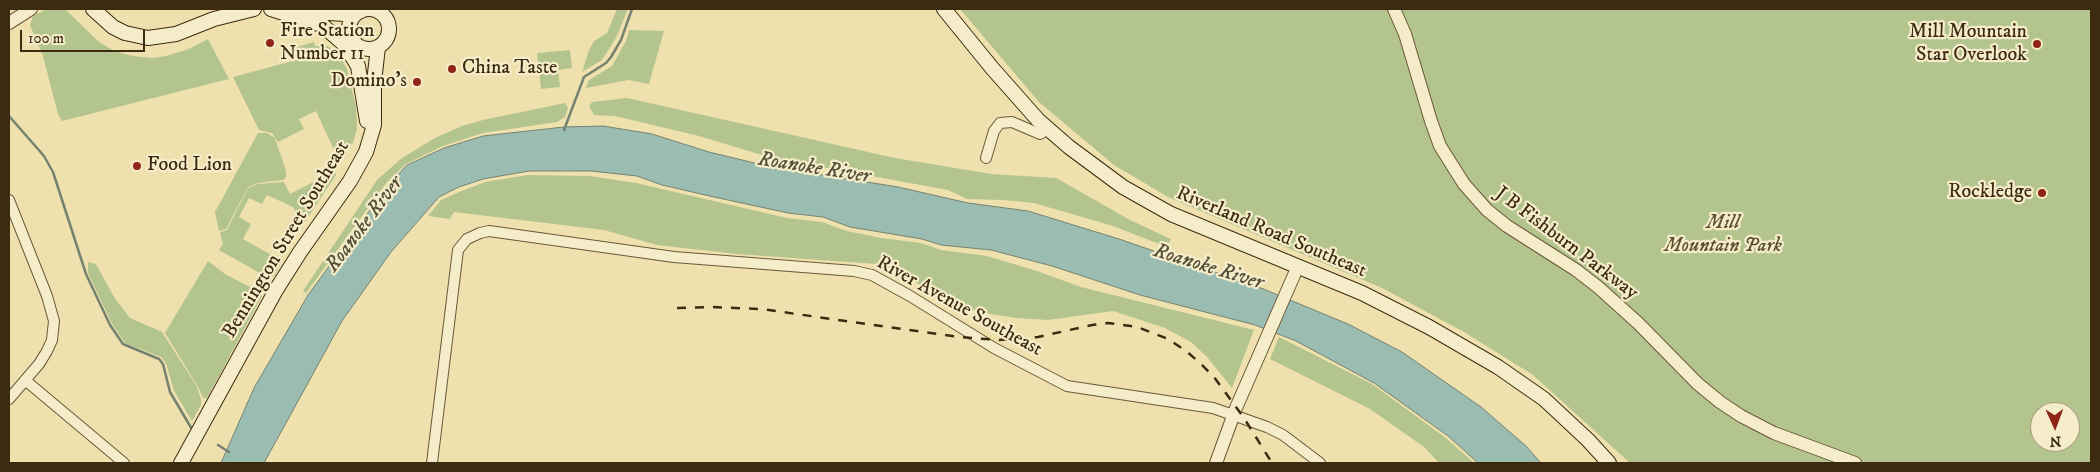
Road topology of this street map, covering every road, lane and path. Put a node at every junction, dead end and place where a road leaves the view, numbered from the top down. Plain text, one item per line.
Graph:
1 (31, 9) edge
2 (93, 9) edge
3 (254, 9) edge
4 (267, 9) edge
5 (271, 9) edge
6 (366, 9) edge
7 (944, 9) edge
8 (1394, 9) edge
9 (314, 13) junction
10 (390, 15) edge
11 (9, 23) edge
12 (349, 31) junction
13 (378, 47) junction
14 (362, 48) junction
15 (374, 82) junction
16 (1048, 129) junction
17 (369, 142) junction
18 (986, 158) dead end
19 (9, 200) edge
20 (1298, 266) junction
21 (25, 380) junction
22 (9, 399) edge
23 (1234, 415) junction
24 (124, 463) edge
25 (181, 463) edge
26 (432, 463) edge
27 (1216, 463) edge
28 (1320, 463) edge
29 (1609, 463) edge
30 (1855, 463) edge

1 - 11 street
2 - 3 main road
4 - 5 main road
5 - 9 main road
5 - 17 main road
6 - 9 main road
6 - 10 main road
6 - 12 main road
7 - 16 main road, Riverland Road Southeast
8 - 30 street, J B Fishburn Parkway
9 - 12 main road
10 - 13 main road
12 - 14 main road
13 - 14 main road
13 - 15 main road, Bennington Street Southeast
14 - 15 main road, Bennington Street Southeast
15 - 17 main road, Bennington Street Southeast
16 - 18 street
16 - 20 main road, Riverland Road Southeast
17 - 25 main road, Bennington Street Southeast
19 - 21 street
20 - 23 street
20 - 29 main road, Riverland Road Southeast
21 - 22 street
21 - 24 street
23 - 26 street, River Avenue Southeast
23 - 27 street
23 - 28 street, River Avenue Southeast

